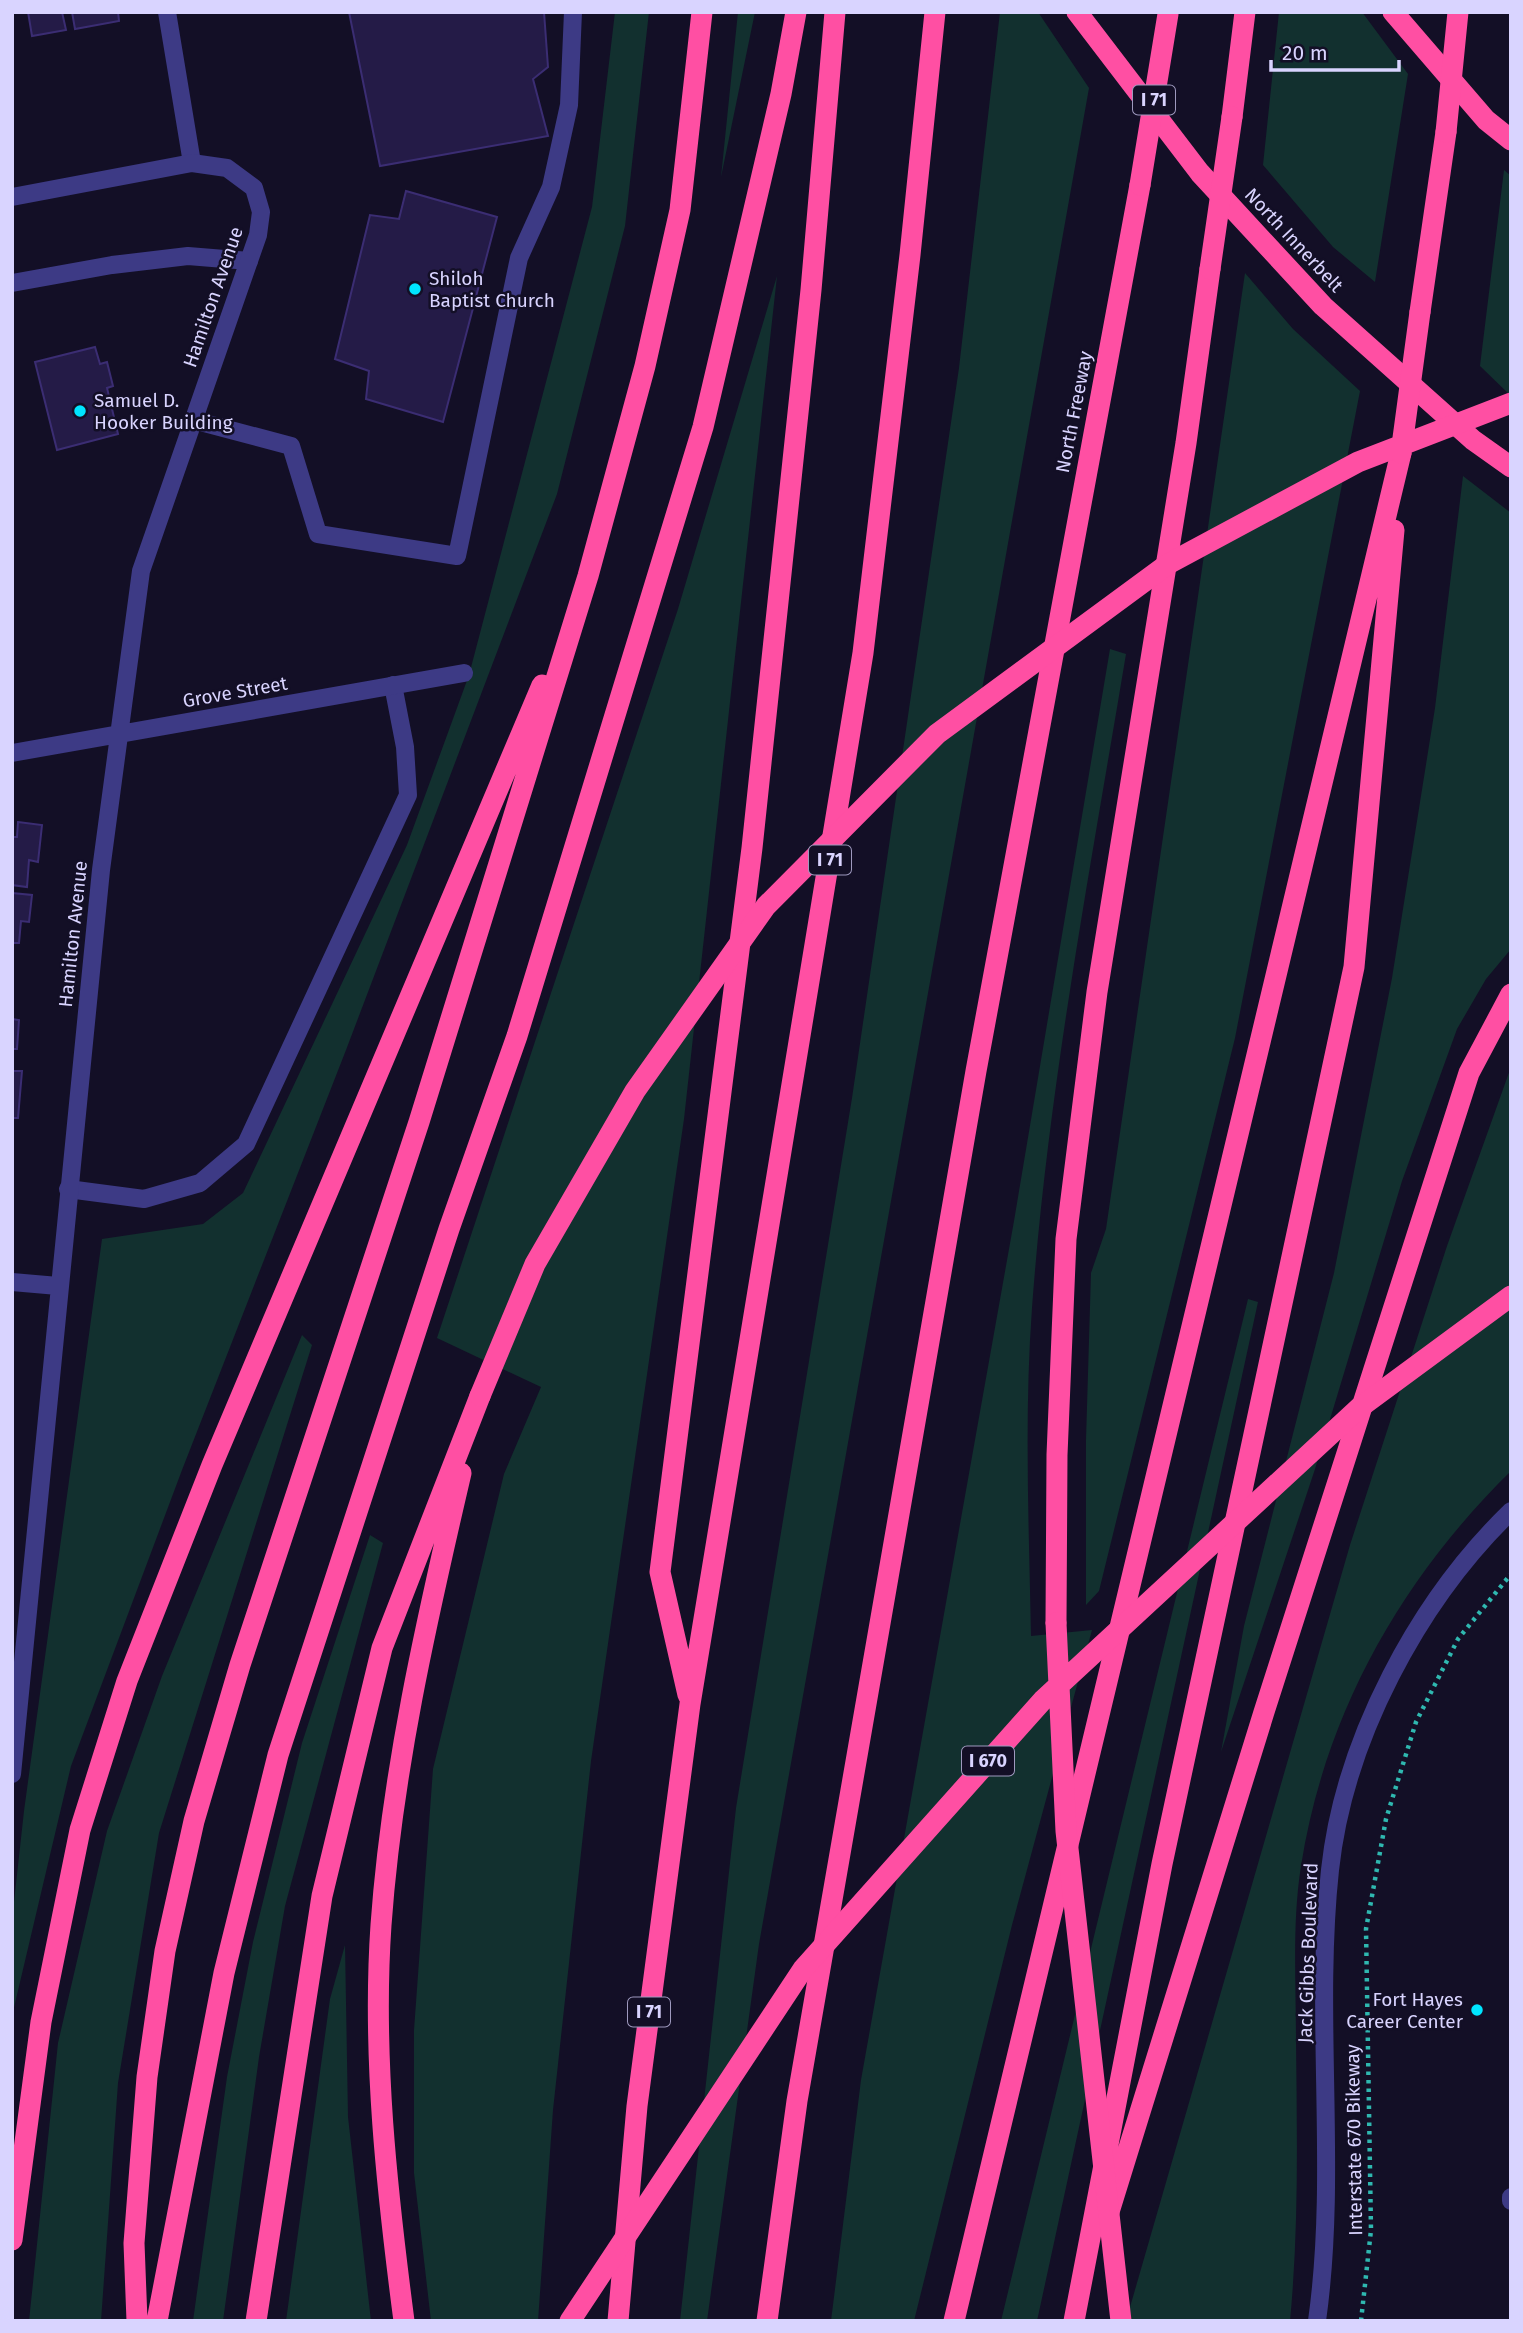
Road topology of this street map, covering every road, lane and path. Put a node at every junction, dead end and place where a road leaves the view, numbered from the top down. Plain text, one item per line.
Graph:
1 (167, 12) edge
2 (573, 12) edge
3 (702, 12) edge
4 (796, 12) edge
5 (835, 12) edge
6 (935, 12) edge
7 (1077, 12) edge
8 (1245, 12) edge
9 (1393, 12) edge
10 (1458, 12) edge
11 (1168, 13) edge
12 (1511, 140) edge
13 (192, 163) junction
14 (12, 197) edge
15 (249, 261) junction
16 (12, 283) edge
17 (1511, 403) edge
18 (192, 420) junction
19 (1401, 453) junction
20 (1511, 467) edge
21 (588, 576) junction
22 (464, 673) dead end
23 (393, 685) junction
24 (119, 733) junction
25 (12, 753) edge
26 (1511, 994) edge
27 (68, 1189) junction
28 (12, 1282) edge
29 (58, 1286) junction
30 (1511, 1296) edge
31 (480, 1396) junction
32 (1511, 1511) edge
33 (1511, 1574) edge
34 (690, 1704) junction
35 (12, 1774) edge
36 (12, 2240) edge
37 (137, 2321) edge
38 (157, 2321) edge
39 (256, 2321) edge
40 (404, 2321) edge
41 (570, 2321) edge
42 (618, 2321) edge
43 (767, 2321) edge
44 (954, 2321) edge
45 (1074, 2321) edge
46 (1121, 2321) edge
47 (1317, 2321) edge
48 (1361, 2321) edge

1 - 13 street
2 - 18 street
3 - 21 highway
4 - 38 highway
5 - 34 highway
6 - 34 highway, I 71
7 - 20 highway, North Innerbelt
8 - 46 highway, bridge
9 - 12 highway
10 - 19 highway, bridge
11 - 43 highway, North Freeway / I 71, bridge
13 - 14 street, Hamilton Avenue
13 - 15 street, Hamilton Avenue
15 - 16 street
15 - 18 street, Hamilton Avenue
17 - 31 highway, bridge
18 - 24 street, Hamilton Avenue
19 - 44 highway
19 - 45 highway
21 - 36 highway
21 - 37 highway
22 - 23 street, Grove Street
23 - 24 street, Grove Street
23 - 27 street
24 - 25 street, Grove Street
24 - 27 street, Hamilton Avenue
26 - 45 highway
27 - 29 street, Hamilton Avenue
28 - 29 street
29 - 35 street, Hamilton Avenue
30 - 41 highway, I 670, bridge
31 - 39 highway
31 - 40 highway
32 - 47 street, Jack Gibbs Boulevard
33 - 48 path, Interstate 670 Bikeway
34 - 42 highway, I 71

